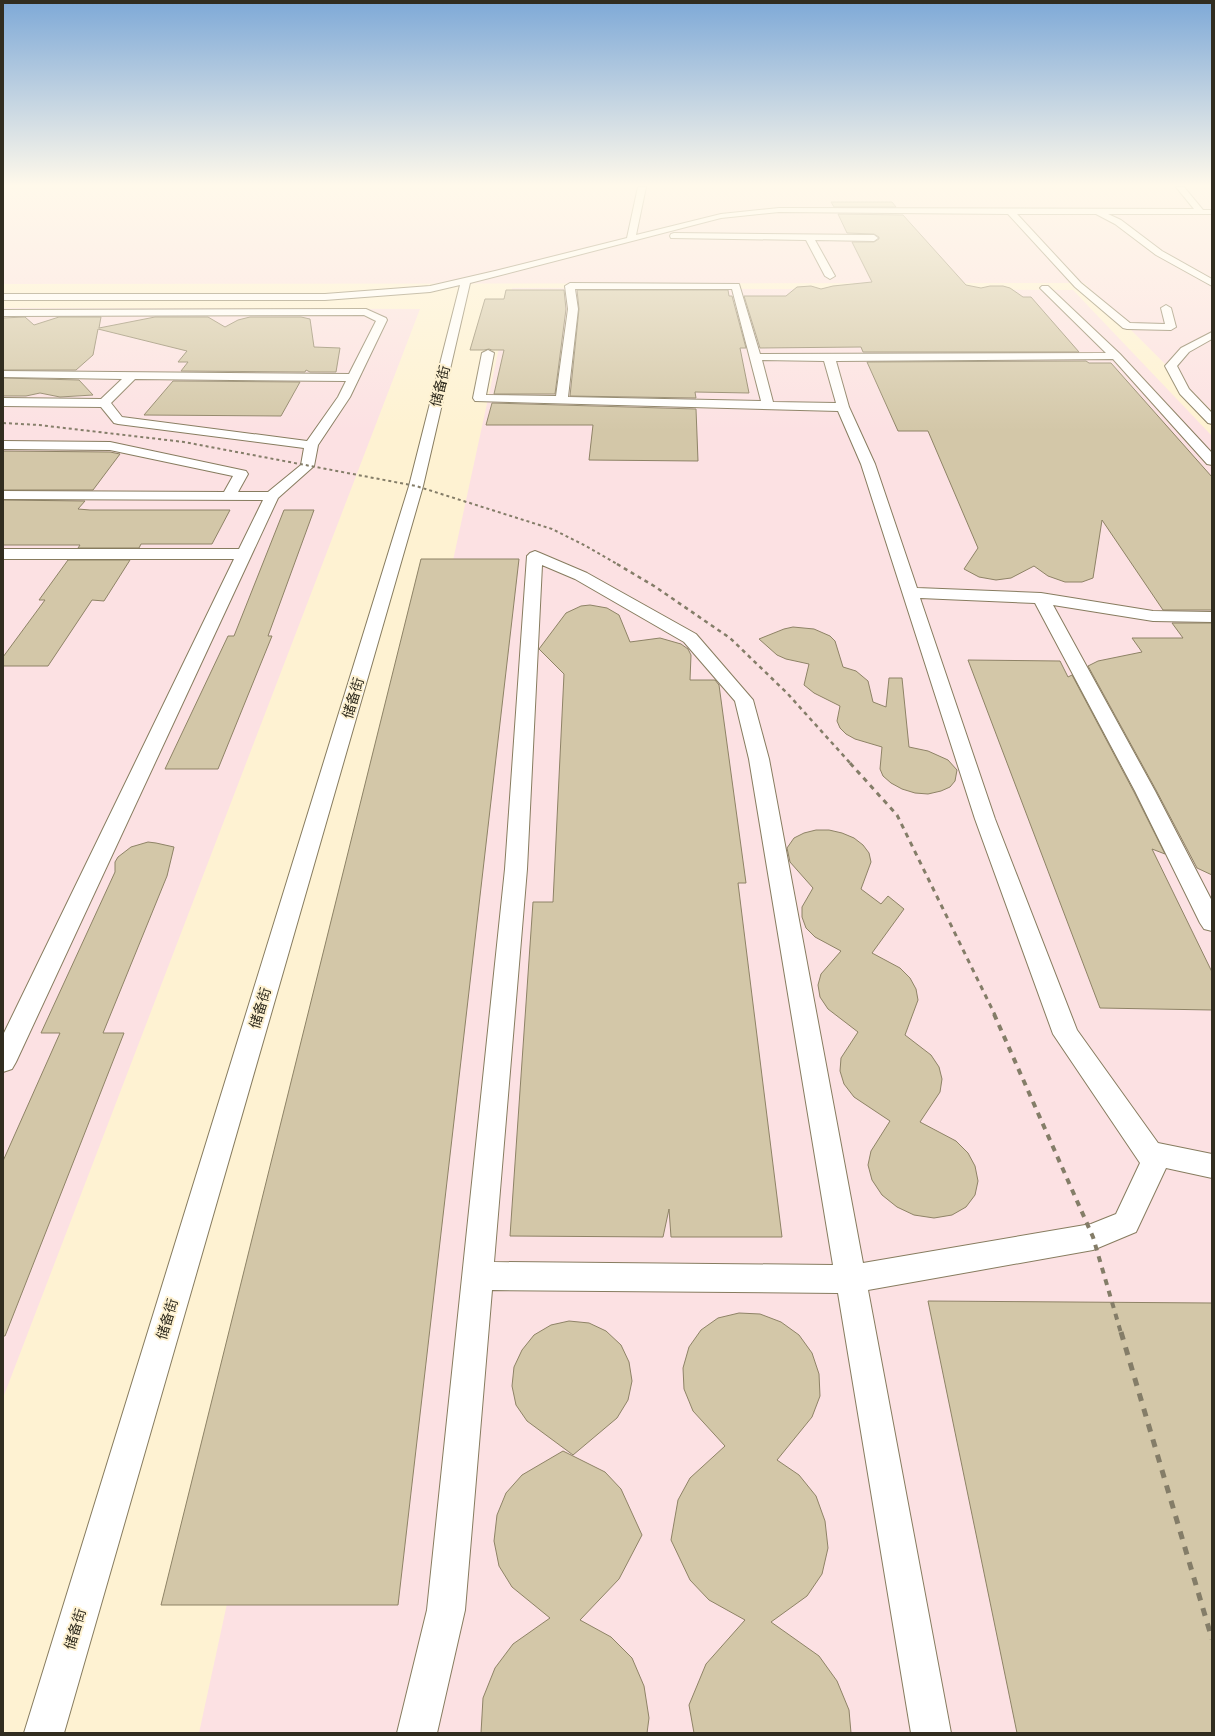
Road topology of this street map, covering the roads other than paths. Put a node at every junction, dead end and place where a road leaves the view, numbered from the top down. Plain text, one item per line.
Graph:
1 (517, 268) edge
2 (826, 268) edge
3 (1062, 268) edge
4 (1186, 268) edge
5 (830, 276) dead end
6 (466, 281) junction
7 (1212, 283) edge
8 (1045, 288) dead end
9 (3, 296) edge
10 (1166, 308) dead end
11 (3, 313) edge
12 (1212, 335) edge
13 (488, 353) dead end
14 (1116, 356) junction
15 (755, 357) junction
16 (829, 358) junction
17 (3, 374) edge
18 (132, 375) junction
19 (354, 378) junction
20 (562, 400) junction
21 (3, 402) edge
22 (104, 404) junction
23 (768, 405) junction
24 (843, 407) junction
25 (1212, 420) edge
26 (3, 445) edge
27 (311, 445) junction
28 (1212, 461) edge
29 (3, 495) edge
30 (228, 496) junction
31 (272, 496) junction
32 (3, 554) edge
33 (245, 554) junction
34 (911, 593) junction
35 (1041, 598) junction
36 (1212, 617) edge
37 (1212, 923) edge
38 (3, 1062) edge
39 (1156, 1161) junction
40 (1212, 1166) edge
41 (478, 1276) junction
42 (851, 1279) junction
43 (44, 1733) edge
44 (418, 1733) edge
45 (931, 1733) edge

1 - 6 street
2 - 5 street
3 - 10 street
4 - 7 street
6 - 9 street
6 - 43 street, 储备街
8 - 14 street
11 - 19 street
12 - 25 street
13 - 20 street
14 - 16 street
14 - 28 street
15 - 16 street
15 - 20 street
15 - 23 street
16 - 24 street
17 - 18 street
18 - 19 street
18 - 22 street
19 - 27 street
20 - 23 street
21 - 22 street
22 - 27 street
23 - 24 street
24 - 34 street
26 - 30 street
27 - 31 street
29 - 30 street
30 - 31 street
31 - 33 street
32 - 33 street
33 - 38 street
34 - 35 street
34 - 39 street
35 - 36 street
35 - 37 street
39 - 40 street
39 - 42 street
41 - 42 street
41 - 42 street
41 - 44 street
42 - 45 street

